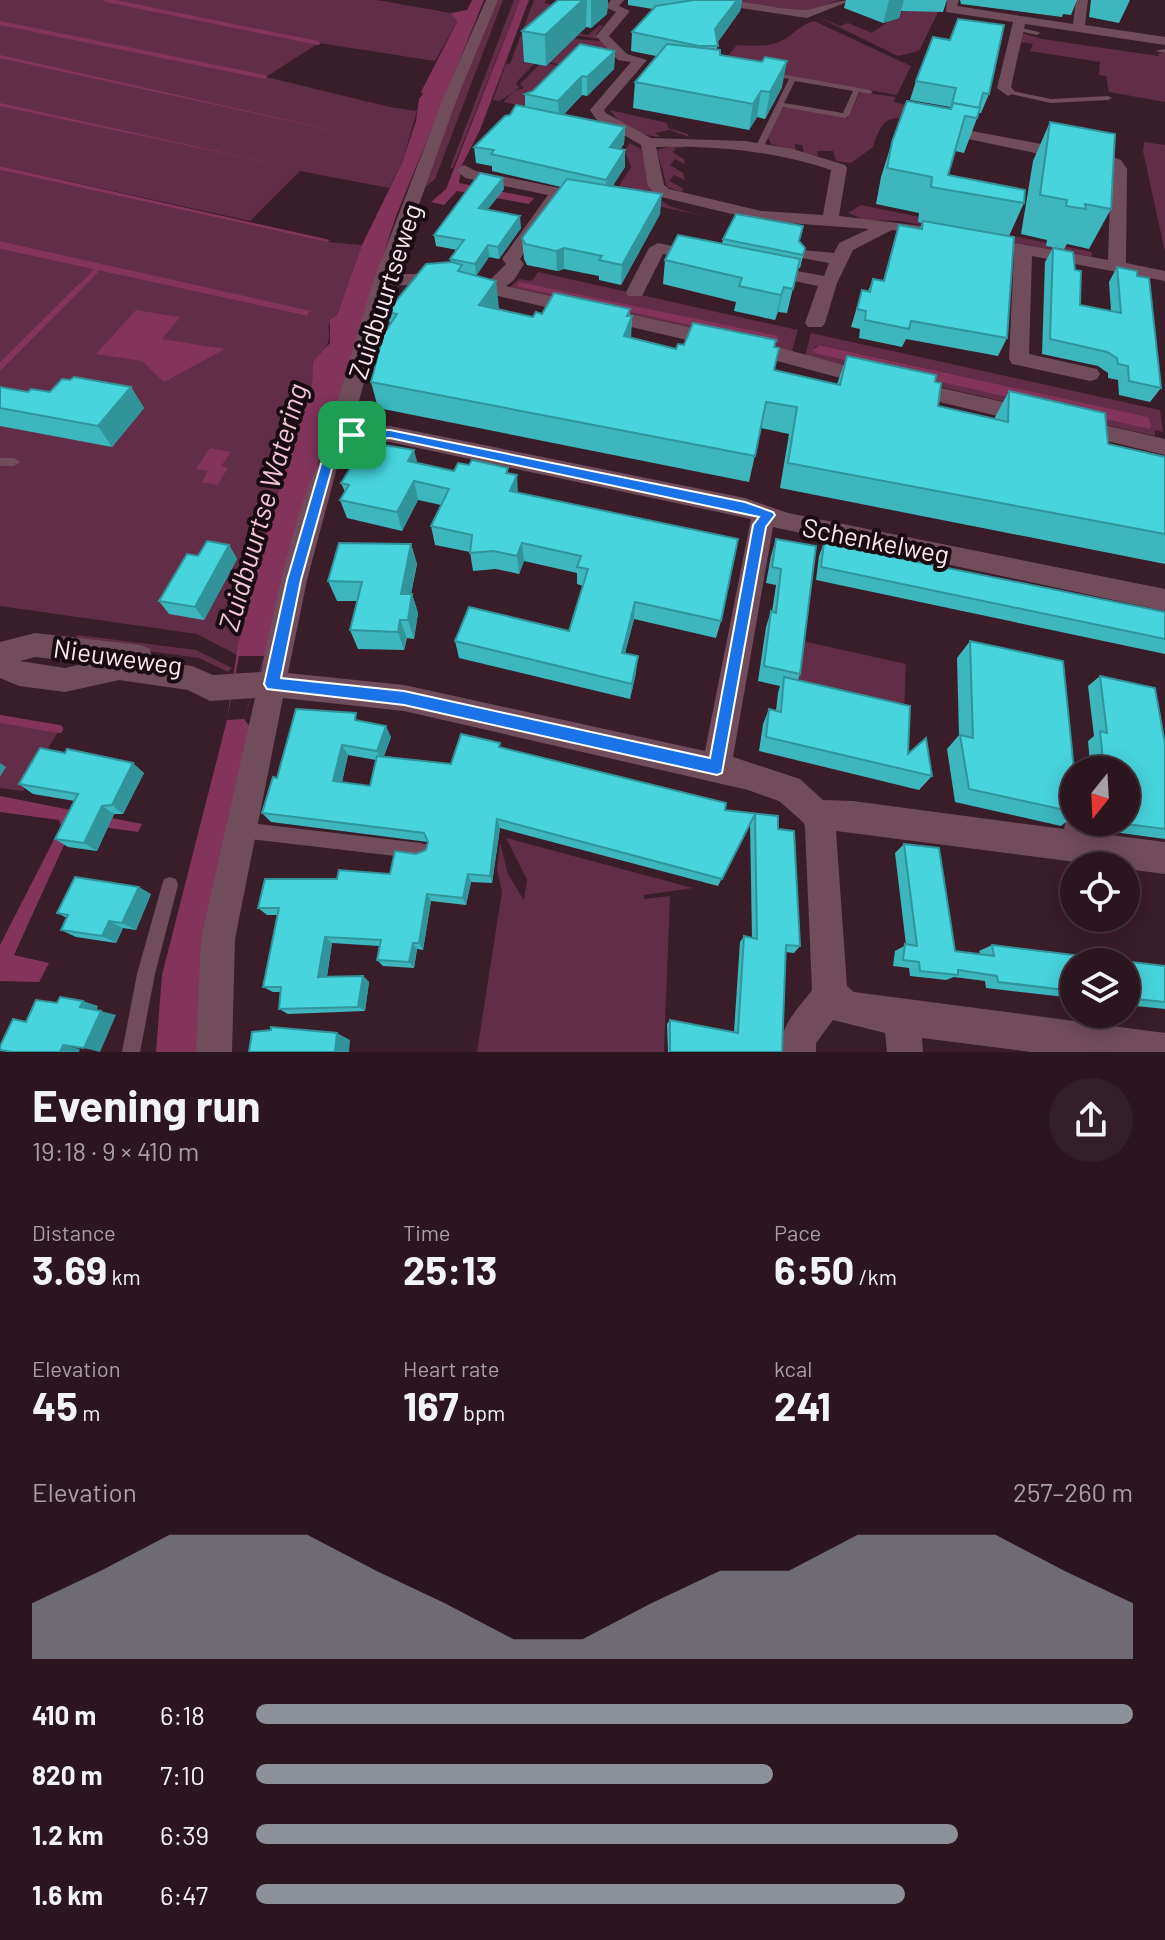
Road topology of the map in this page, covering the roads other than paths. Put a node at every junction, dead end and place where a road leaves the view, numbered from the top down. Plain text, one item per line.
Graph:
1 (492, 0) edge
2 (846, 0) edge
3 (1082, 0) edge
4 (721, 1) edge
5 (609, 4) edge
6 (951, 4) edge
7 (1018, 24) junction
8 (1079, 28) junction
9 (1037, 33) dead end
10 (1163, 48) edge
11 (763, 73) edge
12 (793, 78) junction
13 (857, 90) junction
14 (870, 92) dead end
15 (1008, 92) joint
16 (1108, 98) dead end
17 (779, 104) junction
18 (925, 126) edge
19 (617, 137) edge
20 (648, 143) junction
21 (759, 148) junction
22 (464, 170) dead end
23 (830, 221) junction
24 (890, 225) junction
25 (1023, 249) junction
26 (808, 254) edge
27 (838, 259) junction
28 (720, 261) edge
29 (746, 266) edge
30 (1117, 266) junction
31 (1164, 275) edge
32 (383, 279) junction
33 (828, 282) junction
34 (492, 288) junction
35 (635, 292) dead end
36 (1165, 298) edge
37 (815, 323) dead end
38 (1090, 374) dead end
39 (352, 435) junction
40 (1165, 447) edge
41 (0, 462) edge
42 (14, 462) dead end
43 (769, 515) junction
44 (1165, 600) edge
45 (0, 654) edge
46 (0, 664) edge
47 (254, 685) junction
48 (717, 767) junction
49 (817, 815) junction
50 (242, 830) junction
51 (1060, 832) edge
52 (1087, 836) edge
53 (421, 851) edge
54 (1165, 858) edge
55 (170, 885) dead end
56 (830, 995) junction
57 (904, 1035) edge
58 (1165, 1051) edge
59 (131, 1052) edge
60 (214, 1052) edge
61 (798, 1052) edge

1 - 32 street, Zuidbuurtseweg
2 - 4 street
3 - 8 street
5 - 20 street
6 - 7 street
7 - 8 street
7 - 9 lane
7 - 15 street
8 - 10 street
11 - 12 lane
12 - 13 lane
12 - 17 lane
13 - 14 lane
13 - 17 lane
15 - 16 lane
17 - 21 lane
18 - 30 street
19 - 20 lane
20 - 21 street
20 - 23 street
21 - 23 street
22 - 34 street
23 - 24 street
24 - 25 street
24 - 27 street
25 - 30 street
25 - 38 street
26 - 27 street
27 - 33 street
28 - 35 street
29 - 33 street
30 - 31 street
31 - 36 street
32 - 34 street
32 - 39 street, Zuidbuurtseweg
33 - 37 street
34 - 40 street
39 - 43 street, Schenkelweg
39 - 47 street
41 - 42 lane
43 - 44 street, Schenkelweg
43 - 48 street
45 - 47 street, Nieuweweg
46 - 47 street, Nieuweweg
47 - 48 street
47 - 50 street
48 - 49 street
49 - 51 street
49 - 56 street
50 - 53 lane
50 - 60 street
52 - 54 street
55 - 59 lane
56 - 57 street
56 - 61 street
57 - 58 street

